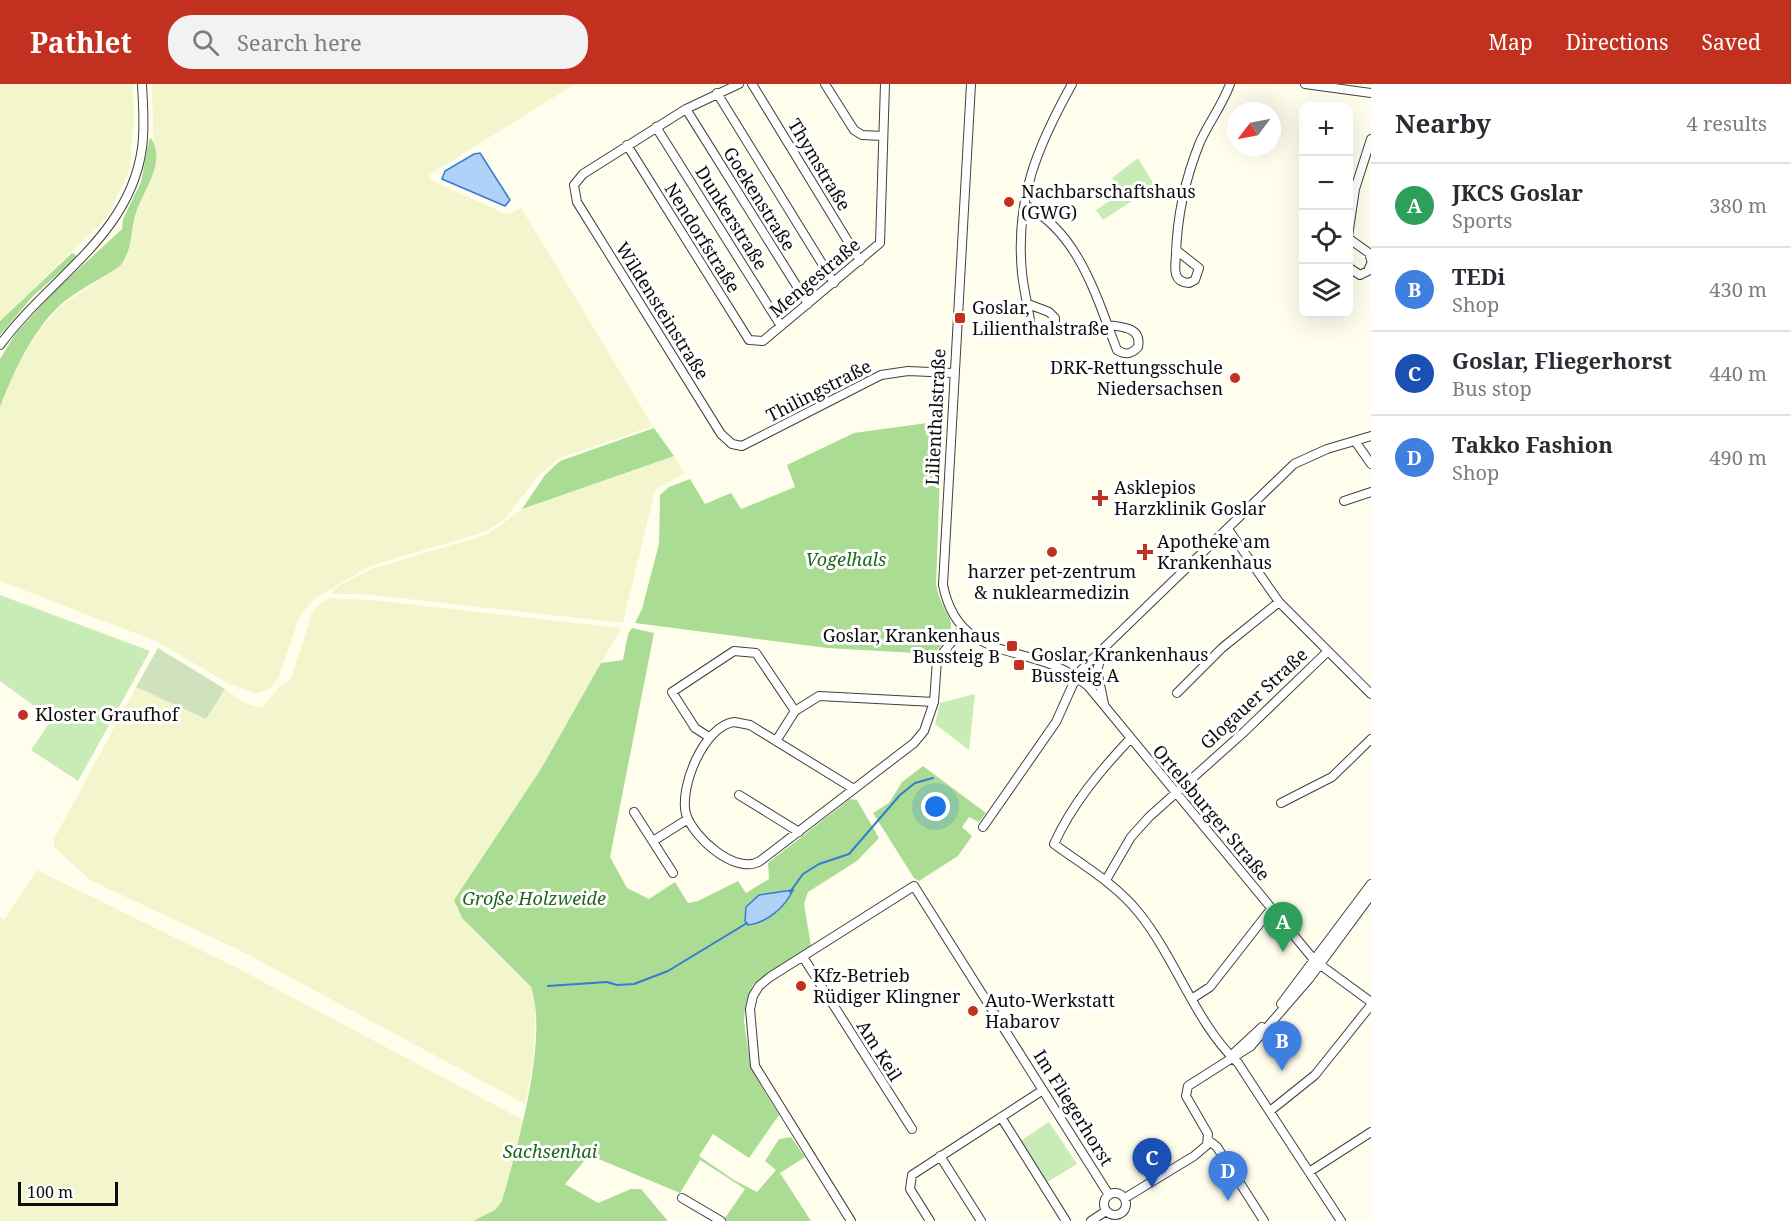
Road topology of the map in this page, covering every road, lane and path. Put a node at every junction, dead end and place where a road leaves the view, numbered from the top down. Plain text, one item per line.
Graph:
1 (142, 84) edge
2 (739, 84) edge
3 (752, 84) edge
4 (825, 84) edge
5 (885, 84) edge
6 (971, 84) edge
7 (1072, 84) edge
8 (1230, 84) edge
9 (1305, 84) edge
10 (717, 93) junction
11 (1371, 93) edge
12 (686, 109) junction
13 (656, 127) junction
14 (883, 136) junction
15 (1371, 139) edge
16 (627, 146) junction
17 (1025, 205) junction
18 (1352, 210) edge
19 (1353, 241) edge
20 (1176, 250) dead end
21 (860, 261) junction
22 (1371, 262) edge
23 (1353, 270) edge
24 (834, 282) junction
25 (808, 304) junction
26 (1028, 304) dead end
27 (1108, 325) junction
28 (781, 326) junction
29 (755, 342) joint
30 (0, 345) edge
31 (953, 373) junction
32 (1371, 436) edge
33 (1355, 441) junction
34 (737, 446) joint
35 (1371, 464) edge
36 (1371, 492) edge
37 (1344, 501) dead end
38 (1227, 529) junction
39 (1280, 602) junction
40 (963, 628) junction
41 (1105, 645) junction
42 (1327, 652) junction
43 (1076, 677) junction
44 (1178, 693) dead end
45 (1371, 694) edge
46 (934, 702) junction
47 (1106, 708) junction
48 (795, 711) junction
49 (709, 737) junction
50 (1130, 739) junction
51 (1371, 739) edge
52 (776, 741) junction
53 (854, 789) junction
54 (1175, 794) junction
55 (739, 795) dead end
56 (1281, 804) dead end
57 (634, 812) dead end
58 (688, 819) junction
59 (983, 827) dead end
60 (799, 832) junction
61 (653, 841) junction
62 (674, 873) dead end
63 (1106, 880) junction
64 (1371, 884) edge
65 (1371, 895) edge
66 (1271, 909) junction
67 (803, 957) junction
68 (1317, 963) junction
69 (1193, 998) junction
70 (1371, 1004) edge
71 (1232, 1058) junction
72 (1044, 1090) junction
73 (1270, 1111) junction
74 (1001, 1117) junction
75 (912, 1130) dead end
76 (1371, 1132) edge
77 (1208, 1140) junction
78 (940, 1156) junction
79 (1309, 1172) junction
80 (1109, 1195) junction
81 (682, 1198) dead end
82 (1125, 1198) junction
83 (1106, 1211) junction
84 (1124, 1217) edge
85 (721, 1221) edge
86 (851, 1221) edge
87 (930, 1221) edge
88 (981, 1221) edge
89 (1066, 1221) edge
90 (1091, 1221) edge
91 (1264, 1221) edge
92 (1341, 1221) edge

1 - 30 street
2 - 10 street
3 - 21 street, Thymstraße
4 - 14 street
5 - 14 street, Mengestraße
6 - 31 street, Lilienthalstraße
7 - 17 street
8 - 20 street
9 - 11 street
10 - 12 street
10 - 24 street
12 - 13 street
12 - 25 street, Goekenstraße
13 - 16 street
13 - 28 street, Dunkerstraße
14 - 21 street, Mengestraße
15 - 18 street
16 - 29 street, Nendorfstraße
16 - 34 street, Wildensteinstraße
17 - 26 street
17 - 27 street
19 - 22 street
21 - 24 street, Mengestraße
22 - 23 street
24 - 25 street, Mengestraße
25 - 28 street, Mengestraße
27 - 27 street
28 - 29 street, Mengestraße
31 - 34 street, Thilingstraße
31 - 40 street, Lilienthalstraße
32 - 33 street
33 - 35 street
33 - 38 street
36 - 37 street
38 - 39 street
38 - 41 street
39 - 42 street
39 - 44 street
40 - 43 street, Lilienthalstraße
40 - 46 street
41 - 43 street
41 - 47 street
42 - 45 street
42 - 54 street, Glogauer Straße
43 - 47 street, Ortelsburger Straße
43 - 59 street
46 - 48 street
46 - 53 street
47 - 50 street, Ortelsburger Straße
48 - 49 street
48 - 52 street
49 - 52 street
49 - 58 street
50 - 54 street, Ortelsburger Straße
50 - 63 street
51 - 56 street
52 - 53 street
53 - 60 street
54 - 63 street, Glogauer Straße
54 - 66 street, Ortelsburger Straße
55 - 60 street
57 - 61 street
58 - 60 street
58 - 61 street
61 - 62 street
63 - 69 street
64 - 68 street
65 - 68 street
66 - 68 street, Ortelsburger Straße
66 - 69 street
67 - 72 street, Im Fliegerhorst
67 - 75 street, Am Keil
67 - 86 street
68 - 70 street, Ortelsburger Straße
68 - 71 street
69 - 71 street
70 - 73 street
71 - 73 street
71 - 77 street
72 - 74 street
72 - 80 street, Im Fliegerhorst
73 - 79 street
74 - 78 street
74 - 89 street
76 - 79 street
77 - 82 street
77 - 91 street
78 - 87 street
78 - 88 street
79 - 92 street
80 - 82 street, Im Fliegerhorst
80 - 83 street, Im Fliegerhorst
81 - 85 street
82 - 84 street
83 - 84 street
83 - 90 street

